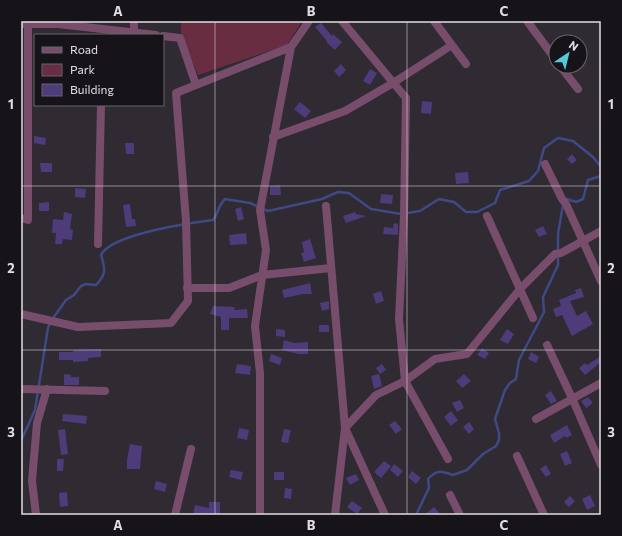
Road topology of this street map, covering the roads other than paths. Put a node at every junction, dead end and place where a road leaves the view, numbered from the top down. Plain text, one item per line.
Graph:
1 (134, 21) edge
2 (308, 21) edge
3 (342, 21) edge
4 (434, 21) edge
5 (526, 21) edge
6 (58, 23) edge
7 (24, 24) edge
8 (103, 32) edge
9 (134, 33) junction
10 (145, 34) edge
11 (164, 36) edge
12 (452, 45) junction
13 (291, 47) junction
14 (548, 50) edge
15 (466, 64) dead end
16 (566, 74) edge
17 (393, 83) junction
18 (196, 85) junction
19 (578, 89) dead end
20 (101, 106) edge
21 (273, 137) junction
22 (546, 164) dead end
23 (326, 206) dead end
24 (487, 216) dead end
25 (21, 218) edge
26 (601, 231) edge
27 (582, 241) junction
28 (98, 244) dead end
29 (331, 268) junction
30 (262, 275) junction
31 (601, 281) edge
32 (187, 288) junction
33 (520, 289) junction
34 (21, 314) edge
35 (533, 318) dead end
36 (547, 345) dead end
37 (405, 380) junction
38 (601, 383) edge
39 (21, 389) edge
40 (41, 389) junction
41 (104, 390) dead end
42 (572, 398) junction
43 (536, 419) dead end
44 (345, 428) junction
45 (191, 448) dead end
46 (517, 456) dead end
47 (448, 460) dead end
48 (601, 464) edge
49 (450, 495) dead end
50 (36, 515) edge
51 (175, 515) edge
52 (260, 515) edge
53 (335, 515) edge
54 (385, 515) edge
55 (460, 515) edge
56 (544, 515) edge

1 - 9 street
2 - 13 street
3 - 17 street
4 - 12 street
5 - 14 street
6 - 7 street
6 - 8 street
7 - 25 street
8 - 9 street
9 - 10 street
11 - 18 street
12 - 15 street
12 - 17 street
13 - 18 street
13 - 21 street
16 - 19 street
17 - 21 street
17 - 37 street
18 - 32 street
20 - 28 street
21 - 30 street
22 - 27 street
23 - 29 street
24 - 33 street
26 - 27 street
27 - 31 street
27 - 33 street
29 - 30 street
29 - 44 street
30 - 32 street
30 - 52 street
32 - 34 street
33 - 35 street
33 - 37 street
36 - 42 street
37 - 44 street
37 - 47 street
38 - 42 street
39 - 40 street
40 - 41 street
40 - 50 street
42 - 43 street
42 - 48 street
44 - 53 street
44 - 54 street
45 - 51 street
46 - 56 street
49 - 55 street

